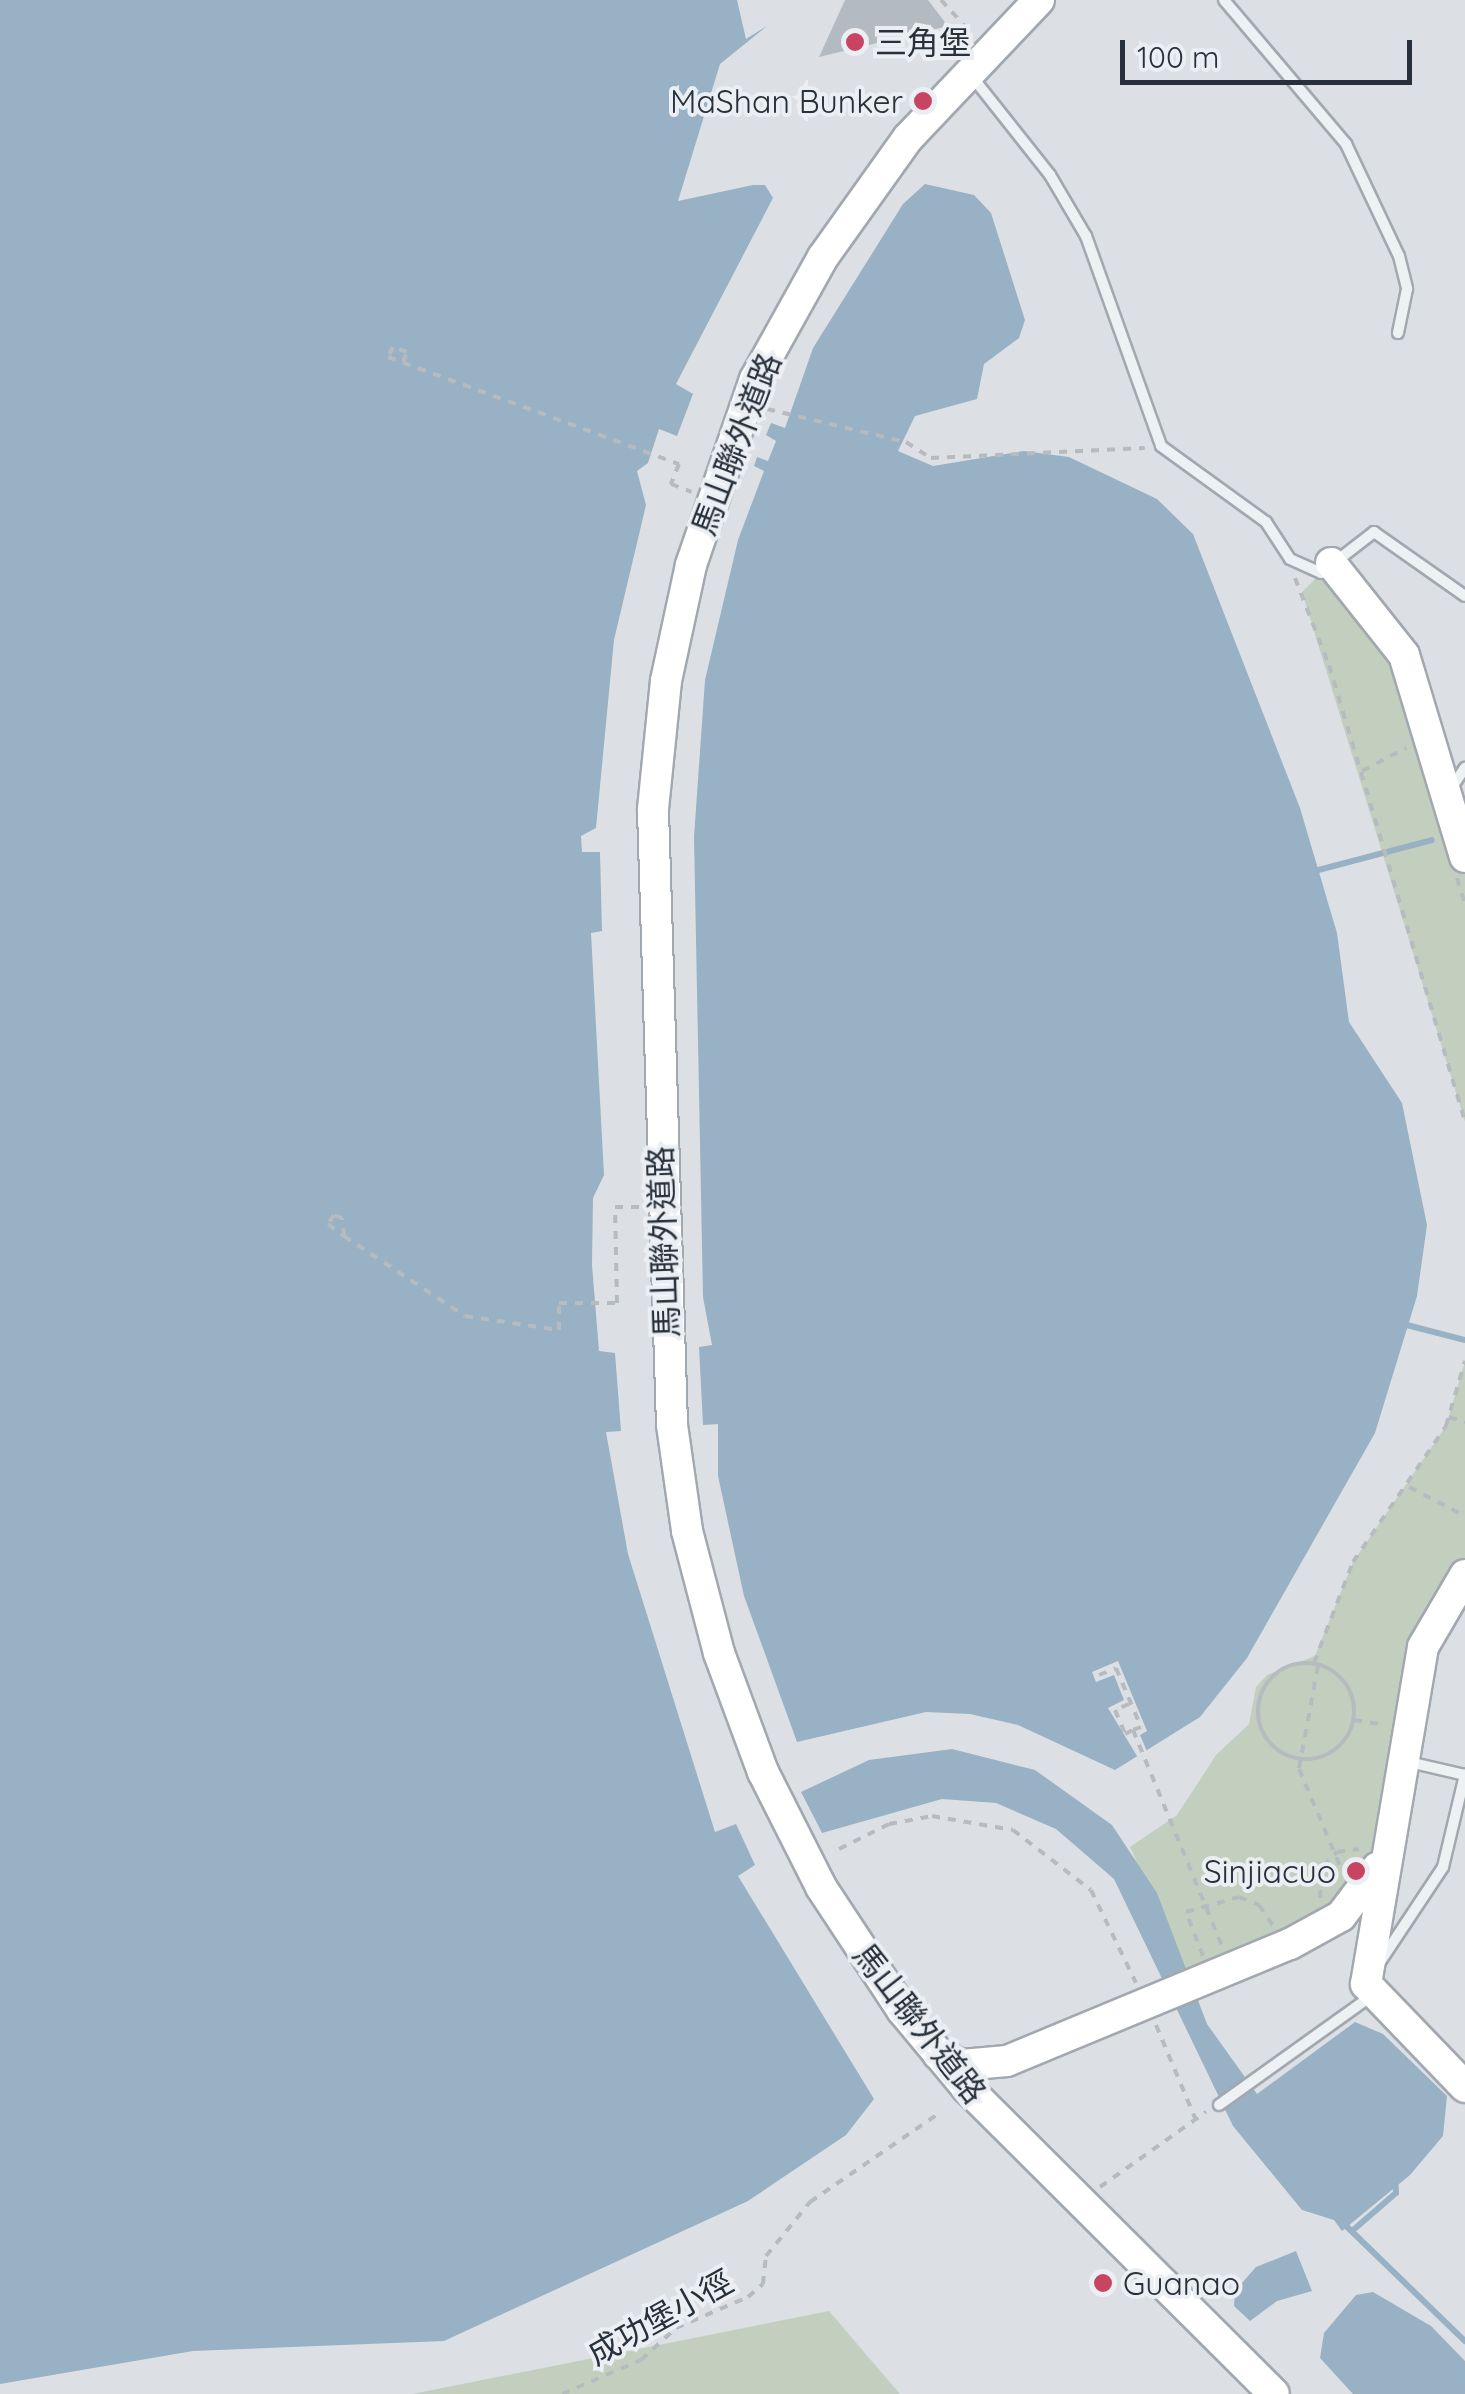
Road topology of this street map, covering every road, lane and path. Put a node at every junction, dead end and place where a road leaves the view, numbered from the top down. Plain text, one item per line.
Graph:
1 (941, 0) edge
2 (1039, 0) edge
3 (1224, 0) edge
4 (972, 53) junction
5 (1398, 332) dead end
6 (402, 362) junction
7 (762, 395) dead end
8 (763, 408) dead end
9 (756, 411) dead end
10 (1161, 446) junction
11 (701, 493) dead end
12 (1331, 563) junction
13 (1302, 592) dead end
14 (1465, 596) edge
15 (1418, 742) dead end
16 (1362, 771) junction
17 (1456, 784) edge
18 (1465, 856) edge
19 (1465, 1122) edge
20 (650, 1208) dead end
21 (611, 1303) dead end
22 (1465, 1362) edge
23 (1450, 1416) junction
24 (1465, 1422) edge
25 (1410, 1487) junction
26 (1465, 1516) edge
27 (1465, 1575) edge
28 (1316, 1664) junction
29 (1098, 1675) dead end
30 (1131, 1704) junction
31 (1354, 1720) junction
32 (1395, 1727) dead end
33 (1133, 1730) junction
34 (1301, 1759) junction
35 (1403, 1761) junction
36 (1465, 1775) edge
37 (839, 1849) dead end
38 (1379, 1850) junction
39 (1335, 1854) junction
40 (1349, 1890) dead end
41 (1205, 1904) junction
42 (1326, 1912) dead end
43 (1278, 1936) dead end
44 (1227, 1957) dead end
45 (1201, 1974) junction
46 (1369, 1984) junction
47 (1150, 1997) junction
48 (1032, 2051) junction
49 (938, 2054) junction
50 (993, 2065) junction
51 (1465, 2087) edge
52 (981, 2103) junction
53 (1219, 2104) joint
54 (941, 2112) dead end
55 (1195, 2119) junction
56 (1010, 2135) junction
57 (1078, 2203) junction
58 (562, 2394) edge
59 (1274, 2394) edge

1 - 4 path
2 - 4 main road, 馬山聯外道路
3 - 5 lane
4 - 10 lane
4 - 49 main road, 馬山聯外道路
6 - 6 path
6 - 11 path
7 - 9 path
8 - 10 path
10 - 12 lane
12 - 14 lane
12 - 17 main road
13 - 16 path
15 - 16 path
16 - 19 path
17 - 18 main road
20 - 21 path
22 - 23 path
23 - 24 path
23 - 25 path
25 - 26 path
25 - 28 path
27 - 35 main road
28 - 31 path
28 - 34 path
28 - 34 path
29 - 30 path
30 - 33 path
30 - 33 path
31 - 32 path
31 - 34 path
33 - 41 path
34 - 39 path
35 - 36 lane
35 - 38 main road
36 - 46 lane
37 - 47 path
38 - 39 path
38 - 45 main road
38 - 46 main road
39 - 40 path
39 - 42 path
41 - 43 path
41 - 44 path
41 - 45 path
45 - 47 main road
46 - 51 main road
46 - 53 lane
47 - 48 main road
47 - 55 path
48 - 50 main road
48 - 56 main road
49 - 50 main road
49 - 52 main road, 馬山聯外道路
50 - 52 main road
52 - 56 main road, 馬山聯外道路
53 - 55 path
54 - 58 path, 成功堡小徑
55 - 57 path
56 - 57 main road, 馬山聯外道路
57 - 59 main road, 馬山聯外道路

